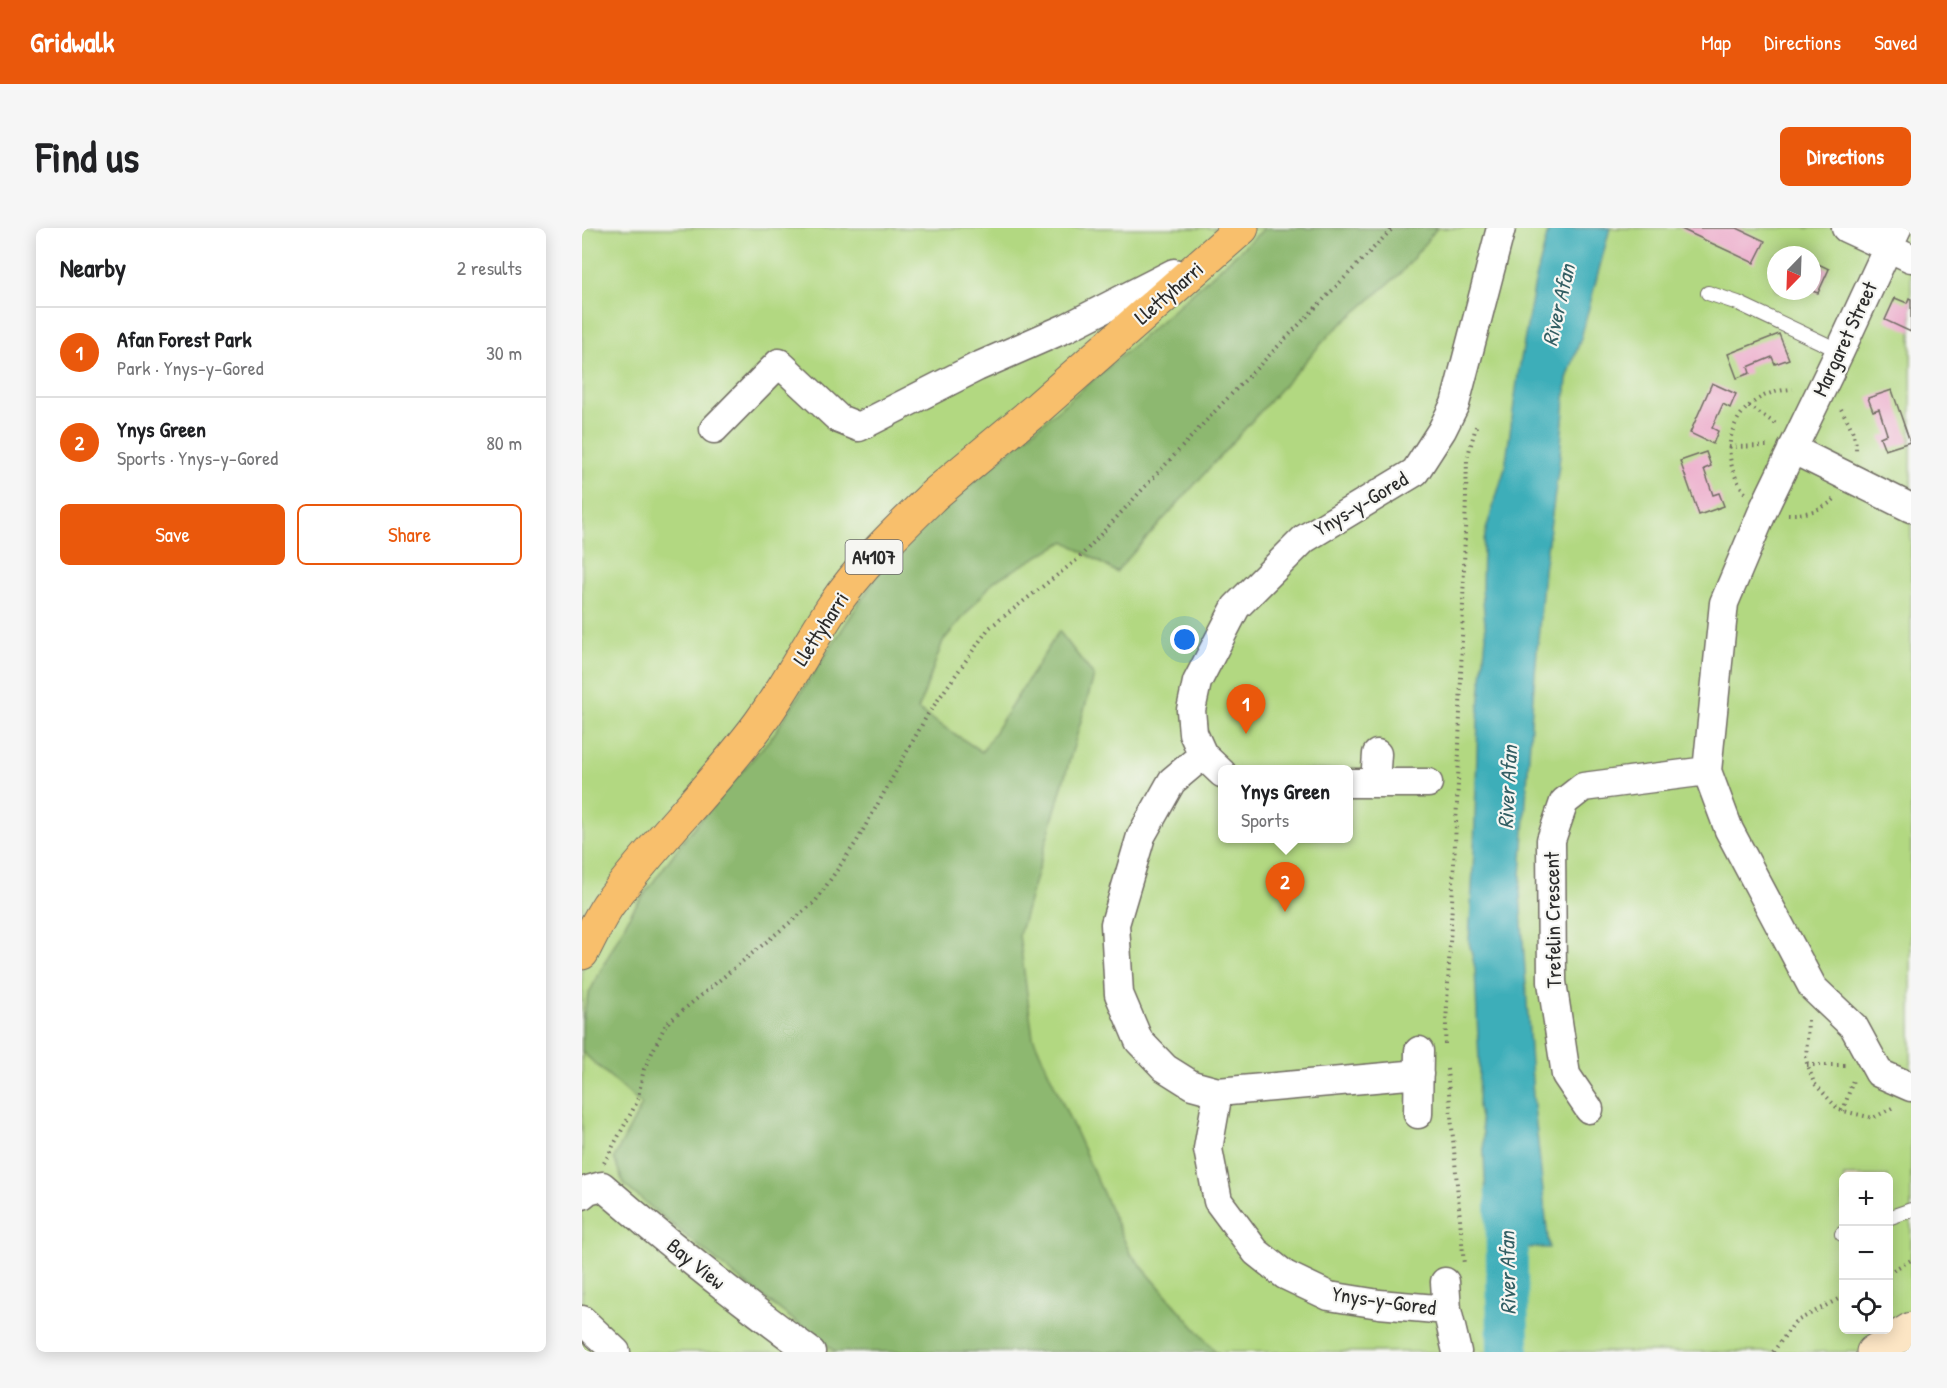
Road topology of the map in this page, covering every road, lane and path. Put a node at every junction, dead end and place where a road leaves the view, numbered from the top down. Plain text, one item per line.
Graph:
1 (1242, 228) edge
2 (1393, 228) edge
3 (1501, 228) edge
4 (1846, 228) edge
5 (1898, 244) edge
6 (1178, 286) junction
7 (1708, 293) dead end
8 (1840, 351) junction
9 (1798, 389) dead end
10 (1834, 404) dead end
11 (1749, 406) junction
12 (1478, 418) dead end
13 (1777, 425) dead end
14 (714, 429) dead end
15 (1729, 447) junction
16 (1780, 447) junction
17 (1856, 457) dead end
18 (1840, 492) dead end
19 (1751, 499) dead end
20 (1911, 508) edge
21 (1782, 514) dead end
22 (1377, 754) dead end
23 (1213, 764) edge
24 (1707, 771) junction
25 (1361, 783) edge
26 (1428, 783) dead end
27 (582, 953) edge
28 (1813, 988) junction
29 (1428, 1060) junction
30 (1446, 1064) dead end
31 (1807, 1065) junction
32 (1848, 1065) dead end
33 (1911, 1087) edge
34 (1218, 1092) junction
35 (1589, 1110) dead end
36 (1418, 1114) dead end
37 (592, 1190) edge
38 (1911, 1210) edge
39 (1893, 1216) edge
40 (1911, 1260) edge
41 (1893, 1270) edge
42 (1455, 1274) joint
43 (1839, 1299) edge
44 (1447, 1310) junction
45 (582, 1320) edge
46 (1911, 1329) edge
47 (616, 1352) edge
48 (811, 1352) edge
49 (1458, 1352) edge
50 (1773, 1352) edge
51 (1873, 1352) edge

1 - 6 main road, Llettyharri / A4107
2 - 37 path
3 - 23 street, Ynys-y-Gored
4 - 5 street
5 - 8 street, Margaret Street
6 - 14 street
6 - 27 main road, Llettyharri / A4107
7 - 8 lane
8 - 16 street, Margaret Street
9 - 11 path
10 - 17 path
11 - 13 path
11 - 15 path
12 - 29 path
15 - 16 path
15 - 19 path
16 - 20 street
16 - 24 street
18 - 21 path
22 - 25 street
23 - 34 street, Ynys-y-Gored
24 - 28 street
24 - 35 street, Trefelin Crescent
25 - 26 street
28 - 31 path
28 - 33 street
29 - 34 street, Ynys-y-Gored
29 - 36 street
30 - 42 path
31 - 32 path
31 - 33 path
34 - 44 street, Ynys-y-Gored
37 - 48 street, Bay View
38 - 39 lane
40 - 41 path
42 - 44 street, Ynys-y-Gored
43 - 50 path
44 - 49 street, Ynys-y-Gored
45 - 47 street
46 - 51 main road

